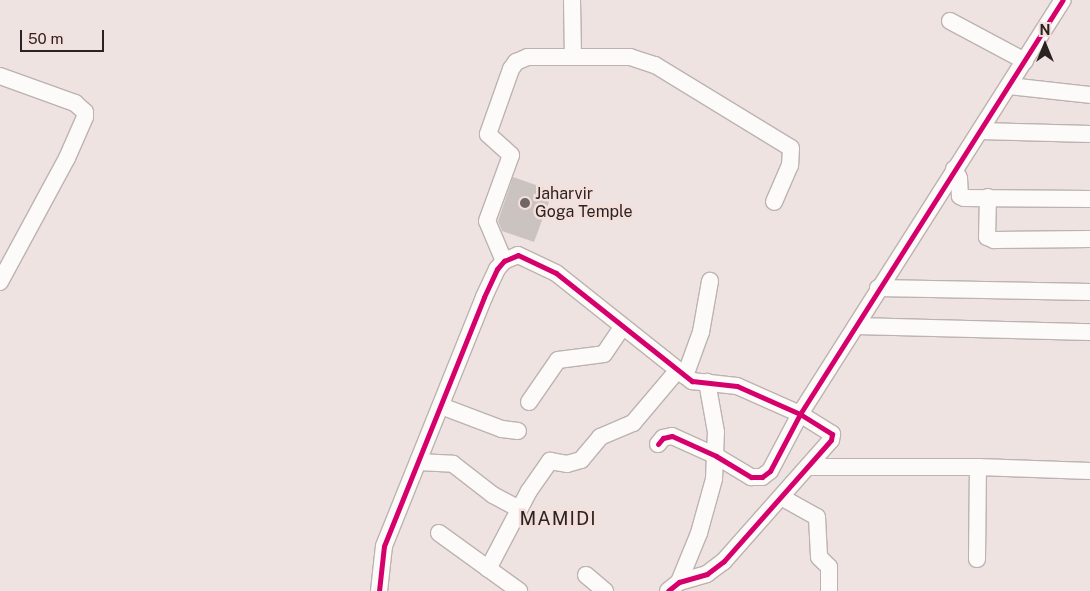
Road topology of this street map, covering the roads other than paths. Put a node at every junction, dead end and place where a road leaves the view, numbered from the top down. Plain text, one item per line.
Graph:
1 (572, 0) edge
2 (1063, 0) edge
3 (950, 21) dead end
4 (573, 56) junction
5 (1025, 62) junction
6 (0, 76) edge
7 (1009, 86) junction
8 (1090, 96) edge
9 (980, 131) junction
10 (1090, 134) edge
11 (954, 169) junction
12 (988, 197) junction
13 (1090, 199) edge
14 (774, 202) dead end
15 (1090, 239) edge
16 (504, 261) junction
17 (710, 281) dead end
18 (0, 282) edge
19 (878, 288) junction
20 (1090, 292) edge
21 (856, 326) junction
22 (622, 327) junction
23 (1090, 332) edge
24 (681, 374) junction
25 (707, 382) junction
26 (529, 402) dead end
27 (441, 406) junction
28 (800, 414) junction
29 (518, 431) dead end
30 (658, 444) dead end
31 (716, 456) junction
32 (418, 462) junction
33 (808, 467) junction
34 (978, 467) junction
35 (1090, 471) edge
36 (780, 497) junction
37 (519, 509) junction
38 (439, 533) dead end
39 (977, 559) dead end
40 (488, 569) junction
41 (586, 576) dead end
42 (674, 586) edge
43 (379, 591) edge
44 (519, 591) edge
45 (605, 591) edge
46 (829, 591) edge

1 - 4 street
2 - 5 street
3 - 5 street
4 - 14 street
4 - 16 street
5 - 7 street
6 - 18 street
7 - 8 street
7 - 9 street
9 - 10 street
9 - 11 street
11 - 12 street
11 - 19 street
12 - 13 street
12 - 15 street
16 - 22 street
16 - 27 street
17 - 24 street
19 - 20 street
19 - 21 street
21 - 23 street
21 - 28 street
22 - 24 street
22 - 26 street
24 - 25 street
24 - 37 street
25 - 28 street
25 - 31 street
27 - 29 street
27 - 32 street
28 - 31 street
28 - 33 street
30 - 31 street
31 - 42 street
32 - 37 street
32 - 43 street
33 - 34 street
33 - 36 street
34 - 35 street
34 - 39 street
36 - 42 street
36 - 46 street
37 - 40 street
38 - 40 street
40 - 44 street
41 - 45 street

